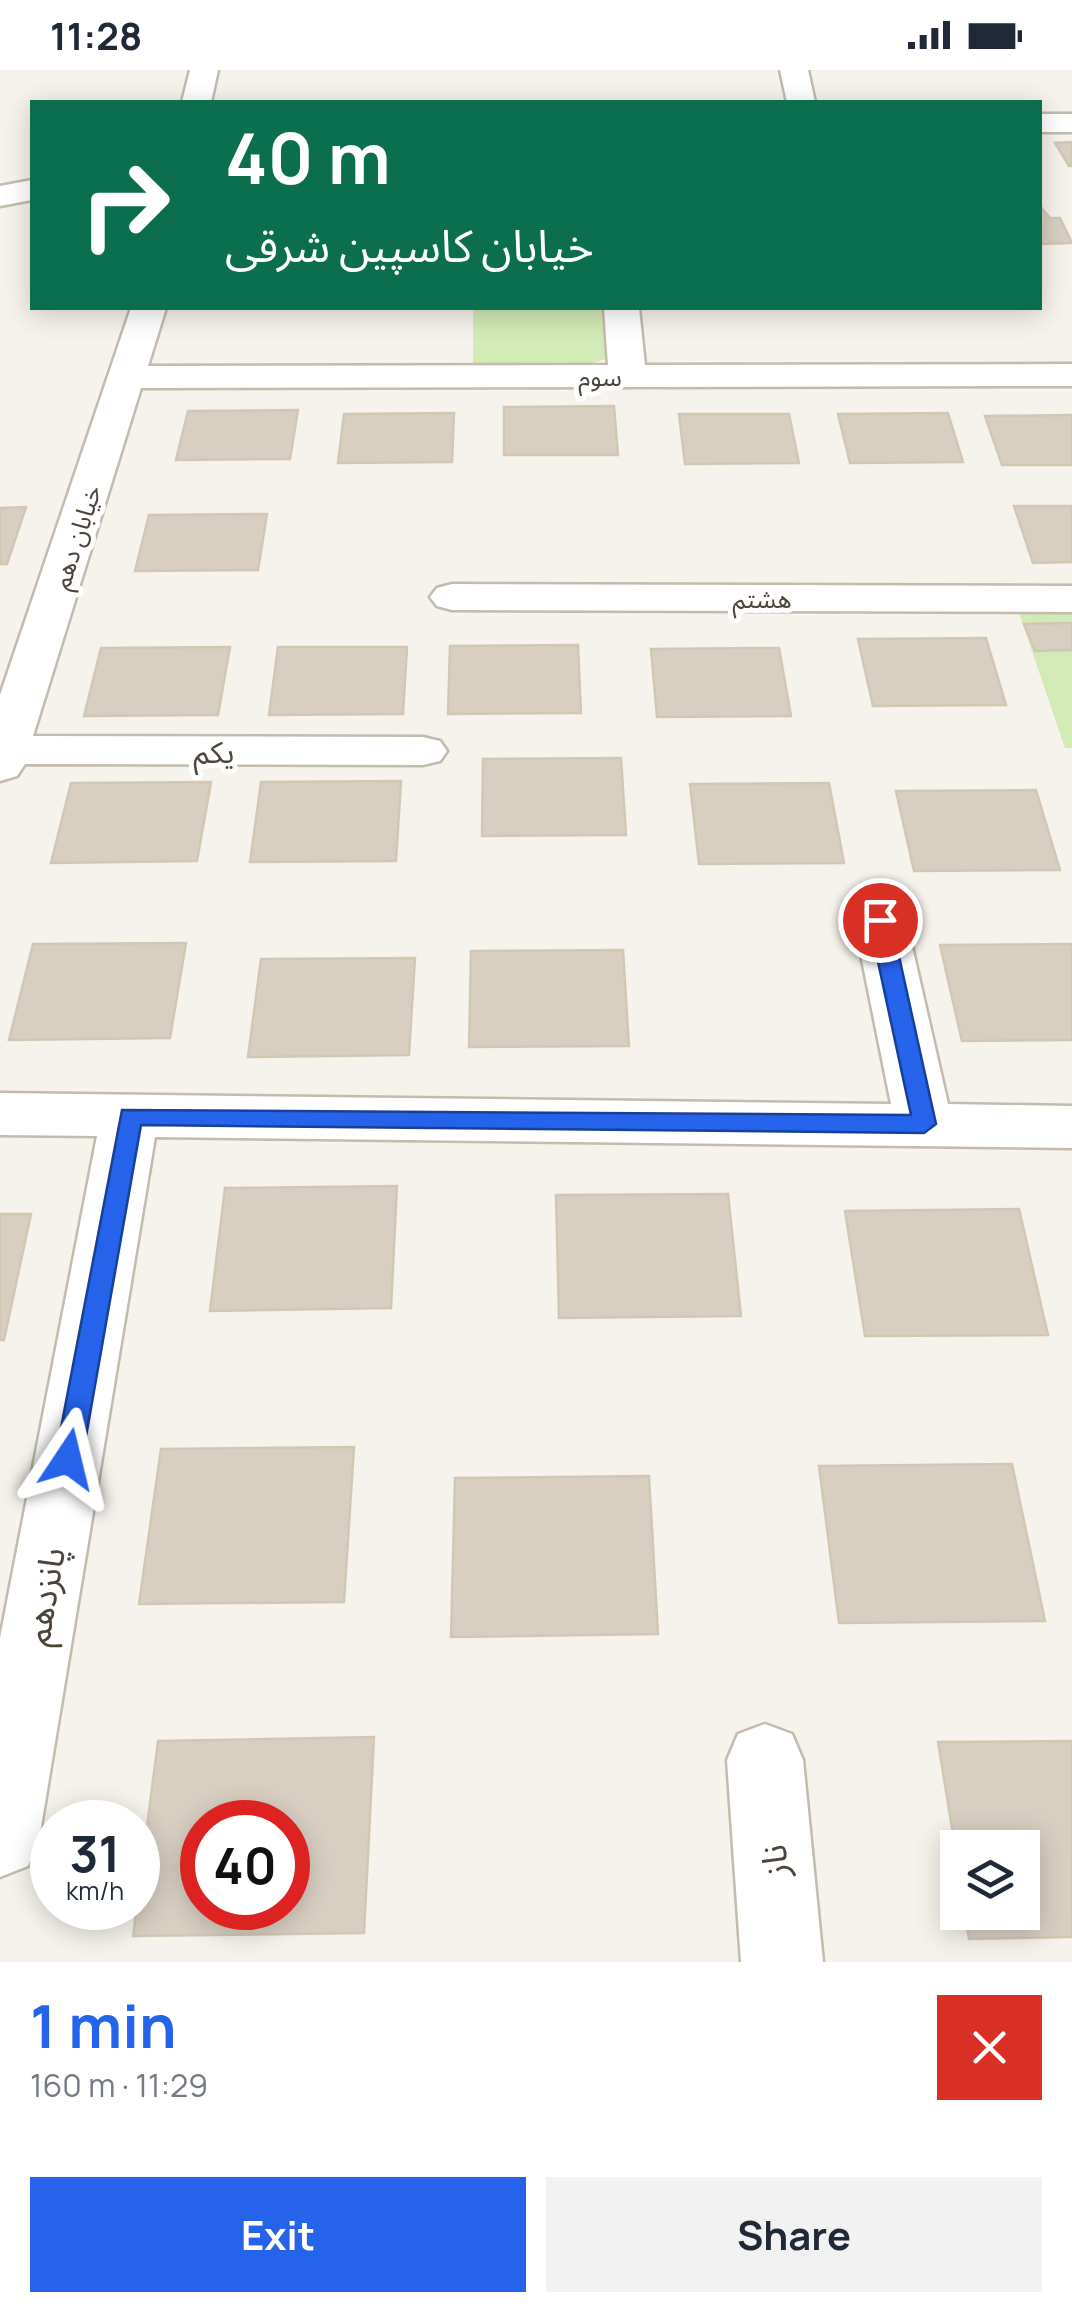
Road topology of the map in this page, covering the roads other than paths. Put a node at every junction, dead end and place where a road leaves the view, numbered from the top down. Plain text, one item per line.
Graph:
1 (204, 70) edge
2 (794, 70) edge
3 (197, 100) edge
4 (801, 100) edge
5 (1042, 104) edge
6 (1072, 104) edge
7 (1042, 123) edge
8 (1072, 123) edge
9 (30, 190) edge
10 (0, 196) edge
11 (30, 209) edge
12 (0, 214) edge
13 (147, 310) edge
14 (622, 310) edge
15 (1072, 375) edge
16 (628, 376) junction
17 (127, 377) junction
18 (452, 596) dead end
19 (1072, 599) edge
20 (423, 751) dead end
21 (2, 758) edge
22 (880, 920) dead end
23 (0, 1114) edge
24 (130, 1116) junction
25 (924, 1124) junction
26 (1072, 1127) edge
27 (765, 1760) dead end
28 (0, 1839) edge
29 (782, 1962) edge

1 - 3 street
2 - 4 street
5 - 6 street
7 - 8 street
9 - 10 street
11 - 12 street
13 - 17 street, خیابان دهم
14 - 16 street
15 - 16 street, سوم
16 - 17 street, سوم
17 - 21 street, خیابان دهم
18 - 19 street, هشتم
20 - 21 street, یکم
22 - 25 street
23 - 24 street
24 - 25 street
24 - 28 street, پانزدهم
25 - 26 street
27 - 29 street, ناز

